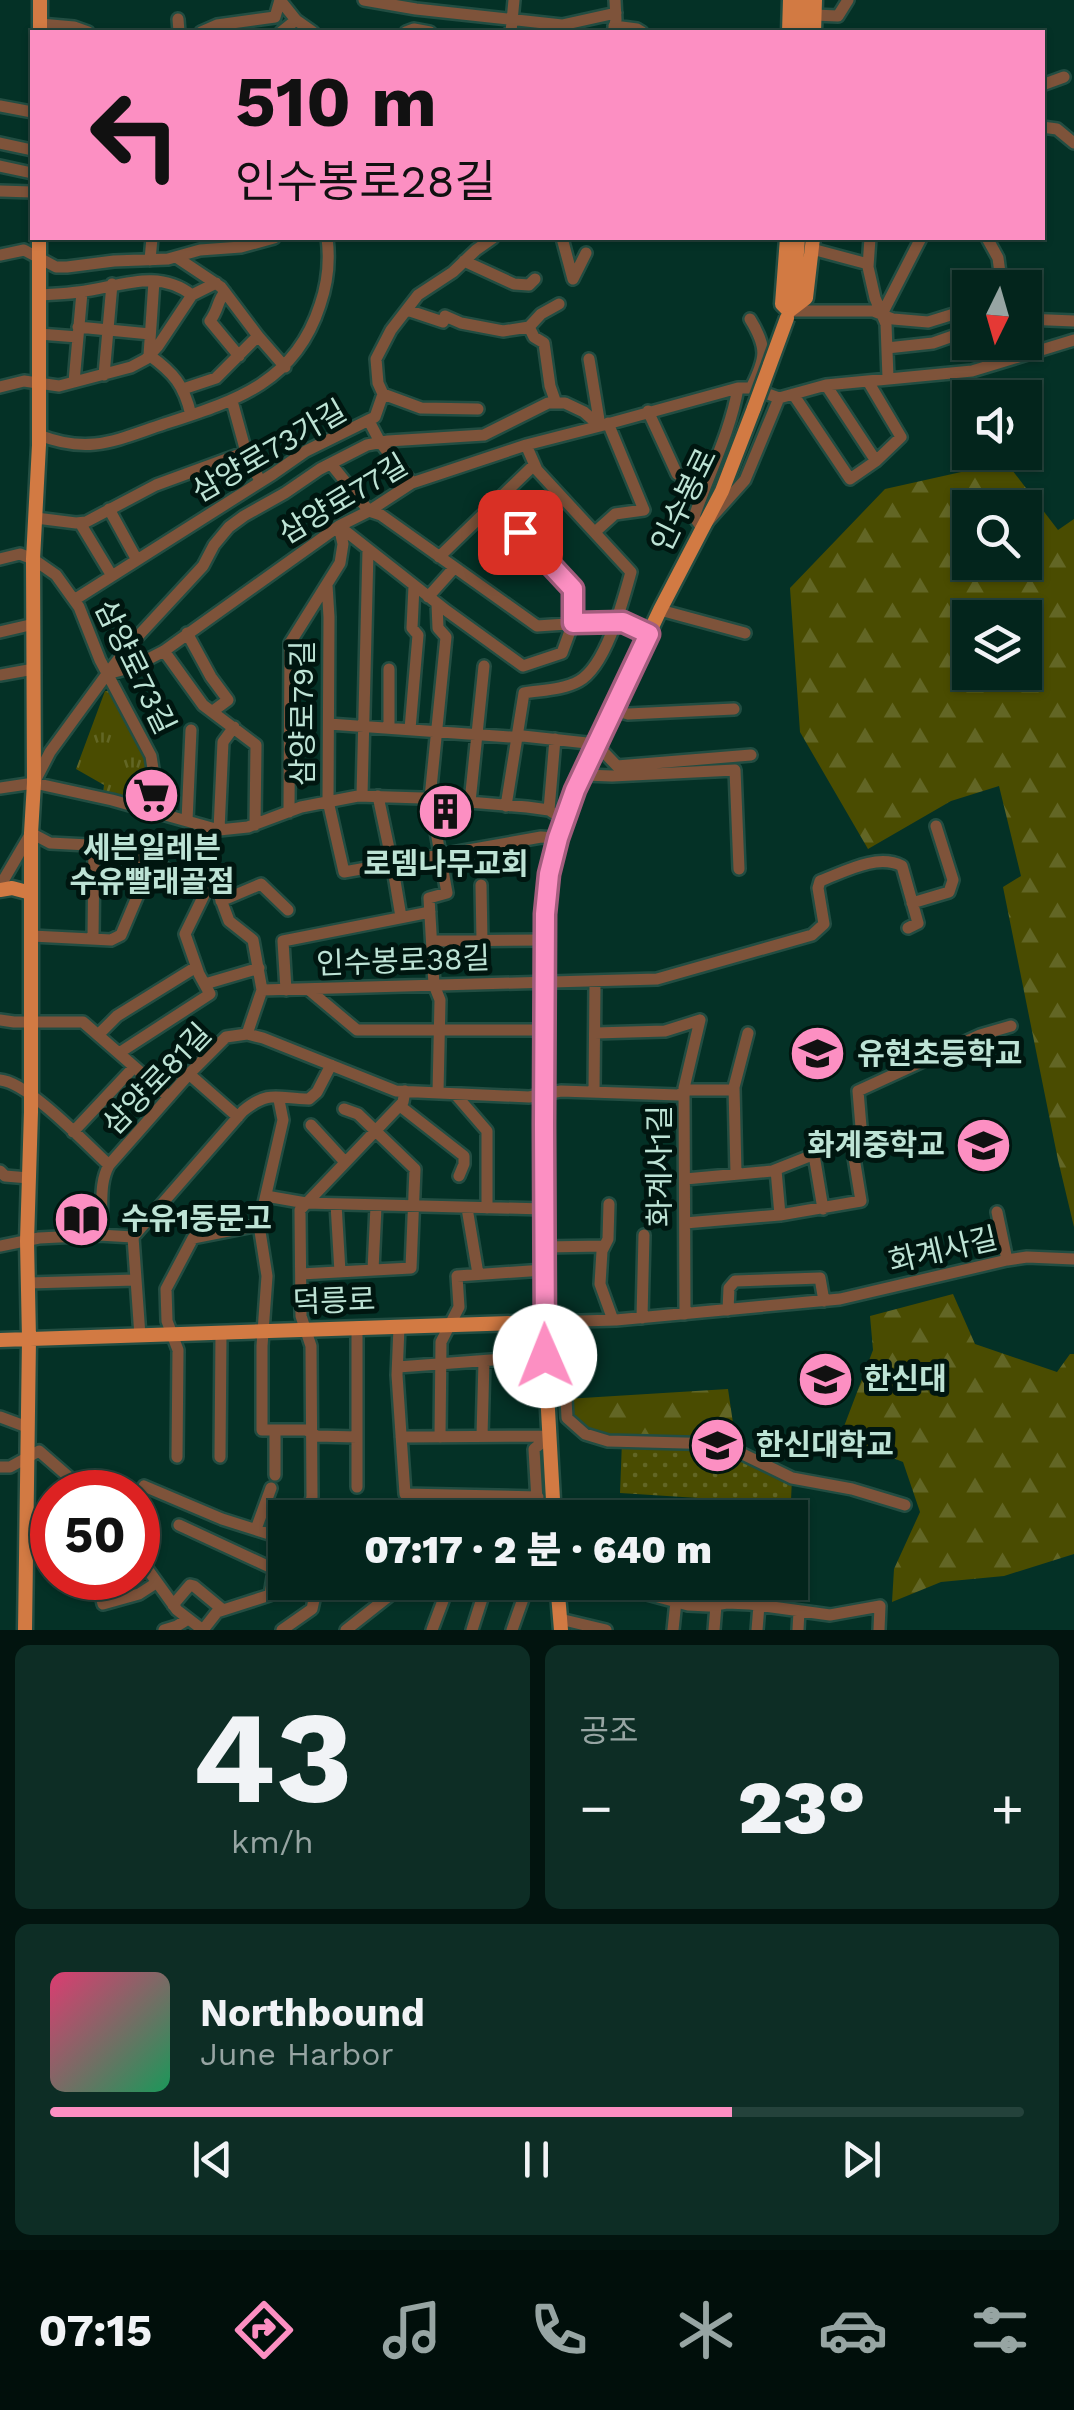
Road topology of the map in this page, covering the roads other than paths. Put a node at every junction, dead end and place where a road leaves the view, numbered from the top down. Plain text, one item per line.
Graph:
1 (40, 0) edge
2 (280, 0) edge
3 (368, 0) edge
4 (467, 0) edge
5 (514, 0) edge
6 (790, 0) edge
7 (803, 0) edge
8 (848, 0) edge
9 (406, 4) edge
10 (815, 8) edge
11 (432, 11) junction
12 (466, 14) junction
13 (614, 18) edge
14 (296, 20) junction
15 (511, 26) edge
16 (240, 27) edge
17 (40, 28) edge
18 (82, 30) edge
19 (206, 30) edge
20 (283, 30) edge
21 (309, 30) edge
22 (431, 30) edge
23 (637, 30) edge
24 (789, 30) edge
25 (802, 30) edge
26 (1064, 77) dead end
27 (1045, 84) edge
28 (0, 106) edge
29 (30, 112) edge
30 (1045, 128) edge
31 (1074, 142) edge
32 (0, 143) edge
33 (30, 150) edge
34 (0, 166) edge
35 (30, 173) edge
36 (0, 191) edge
37 (30, 192) edge
38 (39, 240) edge
39 (152, 240) edge
40 (267, 240) edge
41 (327, 240) edge
42 (491, 240) edge
43 (563, 240) edge
44 (787, 240) edge
45 (798, 240) edge
46 (870, 240) edge
47 (920, 240) edge
48 (988, 240) edge
49 (813, 243) edge
50 (586, 253) dead end
51 (0, 254) edge
52 (176, 257) junction
53 (39, 258) junction
54 (150, 260) junction
55 (464, 262) junction
56 (868, 264) junction
57 (1000, 270) edge
58 (536, 279) dead end
59 (154, 282) junction
60 (112, 284) junction
61 (221, 288) junction
62 (82, 292) junction
63 (39, 295) junction
64 (192, 295) junction
65 (560, 304) dead end
66 (407, 310) junction
67 (788, 314) junction
68 (882, 314) junction
69 (952, 315) edge
70 (750, 319) dead end
71 (1042, 319) edge
72 (1074, 322) edge
73 (528, 327) junction
74 (108, 330) junction
75 (78, 332) junction
76 (39, 334) junction
77 (150, 334) junction
78 (258, 336) junction
79 (952, 336) edge
80 (1074, 340) edge
81 (886, 348) junction
82 (149, 355) junction
83 (239, 356) junction
84 (589, 359) dead end
85 (284, 366) junction
86 (104, 375) junction
87 (888, 378) junction
88 (74, 382) junction
89 (869, 382) junction
90 (39, 383) junction
91 (0, 386) edge
92 (826, 386) junction
93 (744, 388) junction
94 (183, 389) junction
95 (383, 394) junction
96 (793, 394) junction
97 (779, 398) junction
98 (232, 401) junction
99 (556, 403) junction
100 (478, 408) dead end
101 (648, 411) junction
102 (191, 416) junction
103 (369, 421) junction
104 (604, 424) junction
105 (39, 435) junction
106 (380, 442) junction
107 (526, 445) junction
108 (246, 452) junction
109 (876, 462) junction
110 (331, 464) junction
111 (534, 465) junction
112 (677, 474) dead end
113 (260, 481) junction
114 (412, 483) junction
115 (494, 502) junction
116 (109, 509) junction
117 (369, 510) junction
118 (36, 518) junction
119 (80, 522) junction
120 (339, 526) junction
121 (702, 528) junction
122 (595, 532) junction
123 (368, 550) junction
124 (439, 557) junction
125 (0, 559) edge
126 (34, 559) junction
127 (137, 560) junction
128 (454, 568) junction
129 (112, 576) junction
130 (327, 585) junction
131 (414, 586) junction
132 (74, 600) junction
133 (433, 600) junction
134 (660, 610) junction
135 (617, 621) junction
136 (573, 623) junction
137 (34, 624) junction
138 (0, 632) edge
139 (187, 633) junction
140 (745, 633) dead end
141 (649, 634) junction
142 (164, 651) junction
143 (484, 666) dead end
144 (34, 670) junction
145 (389, 670) dead end
146 (107, 674) junction
147 (0, 676) edge
148 (734, 709) dead end
149 (613, 710) junction
150 (212, 711) junction
151 (329, 724) junction
152 (364, 725) junction
153 (234, 727) junction
154 (389, 727) junction
155 (410, 729) junction
156 (191, 730) dead end
157 (438, 731) junction
158 (476, 734) junction
159 (516, 737) junction
160 (555, 739) junction
161 (596, 744) junction
162 (751, 754) dead end
163 (584, 774) junction
164 (34, 782) junction
165 (0, 786) edge
166 (362, 796) junction
167 (378, 796) junction
168 (430, 798) junction
169 (328, 800) junction
170 (470, 802) junction
171 (506, 806) junction
172 (549, 810) junction
173 (288, 812) junction
174 (160, 814) junction
175 (565, 820) junction
176 (186, 821) junction
177 (255, 825) junction
178 (936, 826) dead end
179 (219, 830) junction
180 (31, 833) junction
181 (558, 838) junction
182 (94, 846) junction
183 (439, 855) junction
184 (392, 863) junction
185 (152, 864) junction
186 (5, 867) edge
187 (739, 869) dead end
188 (481, 886) dead end
189 (0, 888) edge
190 (215, 892) junction
191 (32, 894) junction
192 (912, 902) junction
193 (288, 910) dead end
194 (430, 912) junction
195 (401, 917) junction
196 (908, 928) dead end
197 (32, 936) junction
198 (93, 939) junction
199 (482, 940) junction
200 (545, 940) junction
201 (433, 941) junction
202 (196, 967) junction
203 (258, 968) junction
204 (596, 981) junction
205 (546, 982) junction
206 (434, 985) junction
207 (207, 989) junction
208 (308, 989) junction
209 (262, 990) junction
210 (286, 990) junction
211 (0, 1020) edge
212 (31, 1021) junction
213 (1010, 1026) dead end
214 (439, 1030) junction
215 (546, 1030) junction
216 (594, 1033) junction
217 (247, 1034) junction
218 (748, 1034) dead end
219 (98, 1035) junction
220 (119, 1053) junction
221 (330, 1065) junction
222 (134, 1067) junction
223 (189, 1074) junction
224 (0, 1080) edge
225 (734, 1090) junction
226 (405, 1091) junction
227 (594, 1092) junction
228 (438, 1093) junction
229 (684, 1093) junction
230 (455, 1094) junction
231 (544, 1094) junction
232 (31, 1096) junction
233 (169, 1097) junction
234 (278, 1100) dead end
235 (400, 1106) junction
236 (344, 1109) dead end
237 (238, 1117) junction
238 (311, 1125) dead end
239 (73, 1132) junction
240 (375, 1132) junction
241 (852, 1139) junction
242 (814, 1154) junction
243 (345, 1162) junction
244 (110, 1165) junction
245 (776, 1170) junction
246 (0, 1171) edge
247 (736, 1174) junction
248 (459, 1176) dead end
249 (29, 1178) junction
250 (685, 1179) junction
251 (266, 1196) junction
252 (306, 1203) junction
253 (336, 1204) junction
254 (609, 1204) dead end
255 (376, 1206) junction
256 (414, 1207) junction
257 (467, 1208) junction
258 (487, 1208) junction
259 (544, 1209) junction
260 (824, 1209) junction
261 (996, 1212) dead end
262 (780, 1215) junction
263 (685, 1223) junction
264 (260, 1225) junction
265 (99, 1235) junction
266 (644, 1236) dead end
267 (133, 1237) junction
268 (28, 1241) junction
269 (0, 1246) edge
270 (604, 1246) junction
271 (544, 1247) junction
272 (1074, 1259) edge
273 (1006, 1260) junction
274 (373, 1270) junction
275 (544, 1270) junction
276 (340, 1272) junction
277 (301, 1274) junction
278 (478, 1274) junction
279 (136, 1280) junction
280 (28, 1283) junction
281 (824, 1301) junction
282 (728, 1310) junction
283 (685, 1314) junction
284 (642, 1318) junction
285 (613, 1320) junction
286 (562, 1321) junction
287 (544, 1322) junction
288 (448, 1326) junction
289 (357, 1327) junction
290 (399, 1327) junction
291 (306, 1330) junction
292 (263, 1331) junction
293 (221, 1333) junction
294 (172, 1335) junction
295 (140, 1336) junction
296 (28, 1339) junction
297 (0, 1340) edge
298 (545, 1356) junction
299 (484, 1360) junction
300 (440, 1364) junction
301 (398, 1367) junction
302 (0, 1417) edge
303 (27, 1427) junction
304 (269, 1430) junction
305 (311, 1433) junction
306 (440, 1436) junction
307 (482, 1436) junction
308 (550, 1436) junction
309 (357, 1437) junction
310 (401, 1437) junction
311 (177, 1456) dead end
312 (220, 1457) dead end
313 (27, 1458) junction
314 (0, 1467) edge
315 (61, 1470) edge
316 (357, 1487) dead end
317 (160, 1493) edge
318 (538, 1496) junction
319 (311, 1500) edge
320 (538, 1500) edge
321 (553, 1500) edge
322 (905, 1505) dead end
323 (179, 1525) dead end
324 (256, 1529) junction
325 (268, 1533) edge
326 (30, 1545) edge
327 (26, 1546) junction
328 (268, 1566) edge
329 (160, 1588) edge
330 (268, 1596) edge
331 (314, 1600) edge
332 (384, 1600) edge
333 (446, 1600) edge
334 (482, 1600) edge
335 (523, 1600) edge
336 (672, 1600) edge
337 (676, 1601) junction
338 (172, 1605) junction
339 (716, 1605) junction
340 (758, 1605) junction
341 (223, 1610) junction
342 (799, 1611) junction
343 (840, 1615) junction
344 (188, 1618) junction
345 (361, 1618) junction
346 (561, 1624) edge
347 (25, 1630) edge
348 (164, 1630) edge
349 (203, 1630) edge
350 (282, 1630) edge
351 (346, 1630) edge
352 (370, 1630) edge
353 (432, 1630) edge
354 (472, 1630) edge
355 (512, 1630) edge
356 (606, 1630) edge
357 (673, 1630) edge
358 (714, 1630) edge
359 (756, 1630) edge
360 (798, 1630) edge
361 (838, 1630) edge
362 (878, 1630) edge

1 - 17 main road
2 - 14 street
2 - 16 street
3 - 9 street
4 - 12 street
5 - 15 street
6 - 24 main road
7 - 25 main road
8 - 10 street
9 - 11 street
11 - 12 street
11 - 22 street
12 - 15 street
13 - 15 street
13 - 23 street
14 - 20 street
14 - 21 street
16 - 19 street
17 - 18 street
26 - 27 street
28 - 29 street
30 - 31 street
32 - 33 street
34 - 35 street
36 - 37 street
38 - 53 main road
39 - 54 street
40 - 52 street
41 - 85 street
42 - 55 street, 삼양로73가길
43 - 50 street
44 - 67 main road
45 - 67 main road, 인수봉로
46 - 56 street
47 - 68 street
48 - 57 street
49 - 56 street
49 - 67 main road
51 - 53 street
52 - 54 street
52 - 61 street
53 - 54 street
53 - 63 main road
55 - 58 street
55 - 66 street, 삼양로73가길
56 - 68 street
59 - 60 street
59 - 64 street
59 - 77 street
60 - 62 street
60 - 74 street
61 - 64 street
61 - 78 street
61 - 83 street
62 - 63 street
62 - 75 street
63 - 76 main road
64 - 82 street
65 - 73 street
66 - 73 street
66 - 95 street, 삼양로73가길
67 - 68 street
67 - 121 main road, 인수봉로, bridge
68 - 69 street
68 - 81 street
70 - 93 street
71 - 72 street
73 - 99 street
74 - 75 street
74 - 77 street
74 - 86 street
75 - 76 street
75 - 88 street
76 - 90 main road
77 - 82 street
78 - 83 street
78 - 85 street
79 - 81 street
80 - 87 street
81 - 87 street
82 - 86 street
82 - 94 street
83 - 94 street
84 - 104 street
85 - 98 street
86 - 88 street
87 - 89 street
88 - 90 street
89 - 92 street
89 - 109 street
90 - 91 street
90 - 105 main road
92 - 96 street
92 - 109 street
93 - 97 street
93 - 101 street, 삼양로77길
93 - 121 street
94 - 102 street
95 - 100 street
95 - 103 street, 삼양로73가길
96 - 97 street
96 - 109 street
97 - 121 street
98 - 102 street
98 - 108 street
99 - 104 street
99 - 106 street
101 - 104 street, 삼양로77길
101 - 112 street
102 - 105 street
103 - 106 street
103 - 113 street, 삼양로73가길
104 - 107 street, 삼양로77길
104 - 122 street
105 - 118 main road
106 - 110 street
106 - 114 street
107 - 111 street
107 - 114 street, 삼양로77길
108 - 113 street
108 - 116 street
110 - 117 street
110 - 146 street
111 - 115 street
111 - 122 street
113 - 127 street, 삼양로73가길
114 - 117 street, 삼양로77길
115 - 124 street
115 - 136 street
116 - 119 street
116 - 127 street
117 - 120 street, 삼양로77길
117 - 124 street
118 - 119 street
118 - 126 main road
119 - 129 street
120 - 123 street
120 - 130 street, 삼양로79길
120 - 139 street, 삼양로77길
121 - 134 main road, 인수봉로
122 - 135 street
123 - 131 street
123 - 152 street
124 - 128 street
125 - 126 street
126 - 132 street, 삼양로73길
126 - 137 main road
127 - 129 street, 삼양로73가길
128 - 133 street
128 - 136 street
129 - 132 street, 삼양로73가길
130 - 151 street, 삼양로79길
130 - 173 street, 삼양로79길
131 - 133 street
131 - 155 street
132 - 146 street, 삼양로73길
133 - 136 street
133 - 157 street
134 - 140 street
134 - 141 main road, 인수봉로
135 - 136 street
135 - 141 street
135 - 159 street
137 - 138 street
137 - 144 main road
139 - 142 street, 삼양로77길
139 - 150 street
141 - 149 main road, 인수봉로
142 - 146 street, 삼양로77길
142 - 150 street, 삼양로79길
143 - 158 street
144 - 147 street
144 - 164 main road
145 - 154 street
146 - 164 street
146 - 174 street, 삼양로73길
148 - 149 street
149 - 161 main road, 인수봉로
150 - 153 street, 삼양로79길
151 - 152 street
151 - 169 street, 삼양로79길
152 - 154 street
152 - 166 street
153 - 177 street, 삼양로79길
153 - 179 street
154 - 155 street
155 - 157 street
156 - 176 street
157 - 158 street
157 - 168 street
158 - 159 street
158 - 170 street
159 - 160 street
159 - 171 street
160 - 161 street
160 - 172 street
161 - 162 street
161 - 163 main road, 인수봉로
163 - 175 main road, 인수봉로
163 - 187 street
164 - 165 street
164 - 174 street, 삼양로79길
164 - 180 main road
166 - 167 street
166 - 169 street
167 - 168 street
167 - 184 street
168 - 170 street
168 - 183 street
169 - 173 street, 삼양로79길
169 - 184 street
170 - 171 street
171 - 172 street
172 - 175 street
173 - 177 street, 삼양로79길
174 - 176 street, 삼양로79길
175 - 181 main road, 인수봉로
176 - 179 street, 삼양로79길
177 - 179 street, 삼양로79길
178 - 192 street
179 - 190 street
180 - 182 street, 삼양로81길
180 - 186 street
180 - 191 main road
181 - 183 street
181 - 200 main road, 인수봉로
182 - 185 street, 삼양로81길
182 - 198 street
183 - 184 street
183 - 194 street
184 - 195 street
185 - 190 street, 삼양로81길
185 - 198 street
186 - 189 street
188 - 199 street
189 - 191 main road
190 - 193 street
190 - 202 street, 삼양로81길
190 - 203 street, 삼양로81길
191 - 197 main road
192 - 196 street
192 - 204 street, 인수봉로38길
194 - 195 street
194 - 201 street
195 - 210 street
197 - 198 street
197 - 212 main road
199 - 200 street
199 - 201 street
200 - 205 main road, 인수봉로
201 - 206 street
202 - 207 street, 삼양로81길
202 - 219 street
203 - 207 street, 삼양로81길
203 - 209 street, 삼양로81길
204 - 205 street, 인수봉로38길
204 - 216 street
205 - 206 street, 인수봉로38길
205 - 215 main road, 인수봉로
206 - 208 street, 인수봉로38길
206 - 214 street
207 - 220 street
208 - 210 street, 인수봉로38길
208 - 214 street
209 - 210 street, 인수봉로38길
209 - 217 street, 삼양로81길
211 - 212 street
212 - 219 street
212 - 232 main road
213 - 241 street
214 - 215 street
214 - 228 street
215 - 231 main road, 인수봉로
216 - 227 street
216 - 229 street, 화계사1길
217 - 221 street
217 - 223 street, 삼양로81길
218 - 225 street
219 - 220 street
220 - 222 street
221 - 226 street
221 - 237 street
222 - 233 street
222 - 239 street
223 - 233 street, 삼양로81길
223 - 237 street
224 - 232 street
225 - 229 street
225 - 247 street
226 - 228 street
226 - 235 street
227 - 229 street
227 - 231 street
228 - 230 street
229 - 250 street, 화계사1길
230 - 231 street
230 - 258 street
231 - 259 main road, 인수봉로
232 - 239 street
232 - 249 main road
233 - 244 street, 삼양로81길
234 - 251 street
235 - 240 street
235 - 248 street
236 - 240 street
237 - 267 street
238 - 243 street
239 - 244 street
240 - 243 street
240 - 256 street
241 - 242 street
241 - 260 street
242 - 245 street
242 - 260 street
243 - 252 street
244 - 265 street, 삼양로81길
245 - 247 street
245 - 262 street
246 - 249 street
247 - 250 street
249 - 268 main road
250 - 263 street, 화계사1길
251 - 252 street
251 - 264 street
252 - 253 street
252 - 277 street
253 - 255 street
253 - 276 street
254 - 270 street
255 - 256 street
255 - 274 street
256 - 257 street
256 - 274 street
257 - 258 street
257 - 278 street
258 - 259 street
259 - 271 main road, 인수봉로
260 - 262 street
261 - 273 street
262 - 263 street
263 - 283 street, 화계사1길
264 - 292 street
264 - 294 street
265 - 267 street
265 - 268 street
266 - 284 street
267 - 279 street
268 - 269 street
268 - 280 main road
270 - 271 street
270 - 285 street
271 - 275 main road, 인수봉로
272 - 273 street, 화계사길
273 - 281 street, 화계사길
274 - 276 street
275 - 278 street
275 - 287 main road, 인수봉로
276 - 277 street
277 - 291 street
278 - 288 street
279 - 280 street
279 - 295 street
280 - 296 main road
281 - 282 street, 화계사길
281 - 282 street
282 - 283 street, 화계사길
283 - 284 street, 화계사길
284 - 285 street, 화계사길
285 - 286 street, 화계사길
286 - 287 street, 화계사길
286 - 322 street
287 - 288 main road, 덕릉로
287 - 298 main road, 인수봉로
288 - 290 main road, 덕릉로
288 - 300 street
289 - 290 main road, 덕릉로
289 - 291 main road, 덕릉로
289 - 309 street
290 - 301 street
291 - 292 main road, 덕릉로
291 - 305 street
292 - 293 main road, 덕릉로
292 - 304 street
293 - 294 main road, 덕릉로
293 - 312 street
294 - 295 main road, 덕릉로
294 - 311 street
295 - 296 main road, 덕릉로
296 - 297 main road, 덕릉로
296 - 303 main road
298 - 299 street
298 - 308 main road, 인수봉로
299 - 300 street
299 - 307 street
300 - 301 street
300 - 306 street
301 - 310 street
302 - 303 street
303 - 313 main road
304 - 305 street
304 - 324 street
305 - 309 street
305 - 319 street
306 - 307 street
306 - 310 street
307 - 308 street
308 - 318 street
308 - 321 main road, 인수봉로
309 - 316 street
310 - 318 street
313 - 314 street
313 - 315 street
313 - 327 main road
317 - 324 street
318 - 320 street
323 - 328 street
324 - 325 street
326 - 327 street
327 - 347 main road
329 - 338 street
330 - 341 street
331 - 350 street
332 - 345 street
333 - 353 street
334 - 354 street
335 - 355 street
336 - 337 street
337 - 339 street
337 - 357 street
338 - 341 street
338 - 344 street
339 - 340 street
339 - 358 street
340 - 342 street
340 - 359 street
341 - 349 street
342 - 343 street
342 - 360 street
343 - 361 street
343 - 362 street
344 - 348 street
344 - 349 street
345 - 351 street
345 - 352 street
346 - 356 street

